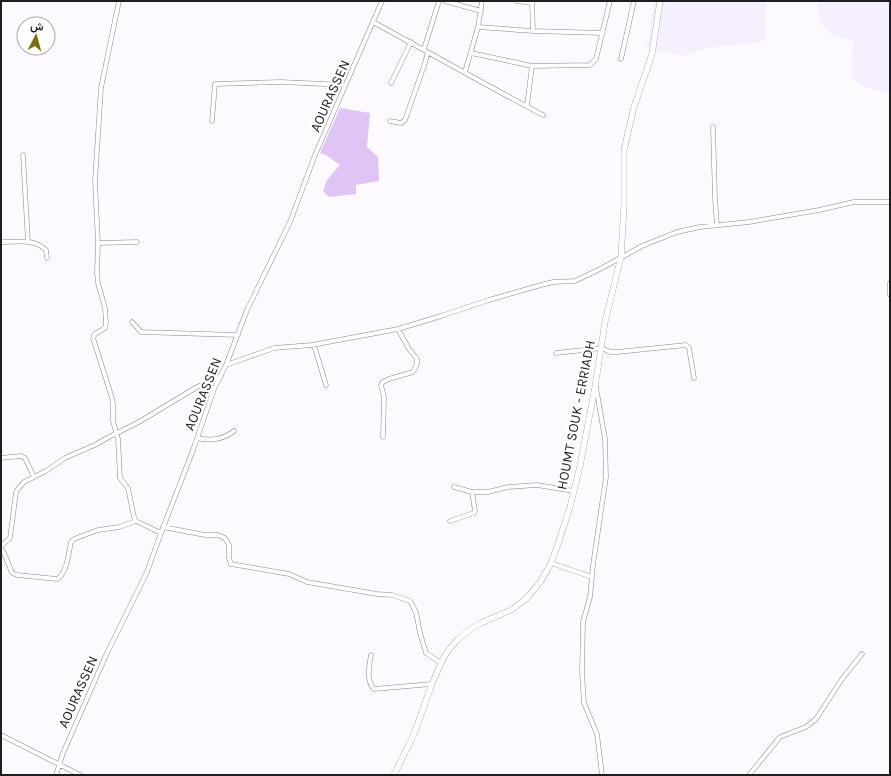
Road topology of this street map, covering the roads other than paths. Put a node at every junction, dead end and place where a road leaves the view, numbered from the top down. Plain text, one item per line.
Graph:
1 (119, 1) edge
2 (382, 1) edge
3 (439, 1) edge
4 (445, 1) edge
5 (482, 1) edge
6 (516, 1) edge
7 (610, 1) edge
8 (634, 1) edge
9 (660, 1) edge
10 (532, 2) edge
11 (481, 11) junction
12 (373, 22) junction
13 (478, 27) junction
14 (533, 31) junction
15 (603, 33) junction
16 (411, 42) junction
17 (426, 51) junction
18 (471, 53) junction
19 (621, 59) dead end
20 (532, 66) junction
21 (465, 72) junction
22 (390, 83) dead end
23 (346, 85) junction
24 (527, 106) junction
25 (543, 115) dead end
26 (212, 121) dead end
27 (390, 121) dead end
28 (713, 127) dead end
29 (23, 155) dead end
30 (890, 202) edge
31 (717, 225) junction
32 (1, 242) edge
33 (28, 242) junction
34 (137, 242) dead end
35 (98, 243) junction
36 (620, 257) junction
37 (47, 258) dead end
38 (890, 282) edge
39 (890, 295) edge
40 (132, 322) dead end
41 (398, 329) junction
42 (238, 336) junction
43 (314, 345) junction
44 (602, 348) junction
45 (556, 353) dead end
46 (226, 366) junction
47 (221, 375) junction
48 (694, 378) dead end
49 (326, 385) dead end
50 (596, 387) junction
51 (234, 432) dead end
52 (116, 434) junction
53 (383, 437) dead end
54 (197, 438) junction
55 (1, 458) edge
56 (34, 477) junction
57 (454, 487) dead end
58 (574, 491) junction
59 (472, 492) junction
60 (136, 521) junction
61 (450, 521) dead end
62 (163, 527) junction
63 (161, 532) junction
64 (1, 547) edge
65 (551, 563) junction
66 (592, 578) junction
67 (862, 654) dead end
68 (371, 655) dead end
69 (441, 663) junction
70 (432, 684) junction
71 (1, 735) edge
72 (59, 764) junction
73 (56, 775) edge
74 (80, 775) edge
75 (394, 775) edge
76 (602, 775) edge
77 (749, 775) edge

1 - 35 street
2 - 12 street, AOURASSEN
3 - 17 street
4 - 11 street
5 - 11 street
6 - 10 street
7 - 15 street
8 - 19 street
9 - 36 street, HOUMT SOUK - ERRIADH
10 - 14 street
11 - 13 street
12 - 16 street
12 - 23 street, AOURASSEN
13 - 14 street
13 - 18 street
14 - 15 street
15 - 20 street
16 - 17 street
16 - 22 street
17 - 21 street
17 - 27 street
18 - 20 street
18 - 21 street
20 - 24 street
21 - 24 street
23 - 26 street
23 - 42 street, AOURASSEN
24 - 25 street
28 - 31 street
29 - 33 street
30 - 31 street
31 - 36 street
32 - 33 street
33 - 37 street
34 - 35 street
35 - 52 street
36 - 41 street
36 - 44 street, HOUMT SOUK - ERRIADH
38 - 39 street
40 - 42 street
41 - 43 street
41 - 53 street
42 - 46 street, AOURASSEN
43 - 46 street
43 - 49 street
44 - 45 street
44 - 48 street
44 - 50 street, HOUMT SOUK - ERRIADH
46 - 47 street, AOURASSEN
47 - 52 street
47 - 54 street, AOURASSEN
50 - 58 street, HOUMT SOUK - ERRIADH
50 - 66 street
51 - 54 street
52 - 56 street
52 - 60 street
54 - 62 street, AOURASSEN
55 - 56 street
56 - 64 street
57 - 59 street
58 - 59 street
58 - 65 street, HOUMT SOUK - ERRIADH
59 - 61 street
60 - 63 street
60 - 64 street
62 - 63 street, AOURASSEN
62 - 69 street
63 - 72 street, AOURASSEN
65 - 66 street
65 - 69 street, HOUMT SOUK - ERRIADH
66 - 76 street
67 - 77 street
68 - 70 street
69 - 70 street, HOUMT SOUK - ERRIADH
70 - 75 street, HOUMT SOUK - ERRIADH
71 - 72 street
72 - 73 street, AOURASSEN
72 - 74 street

